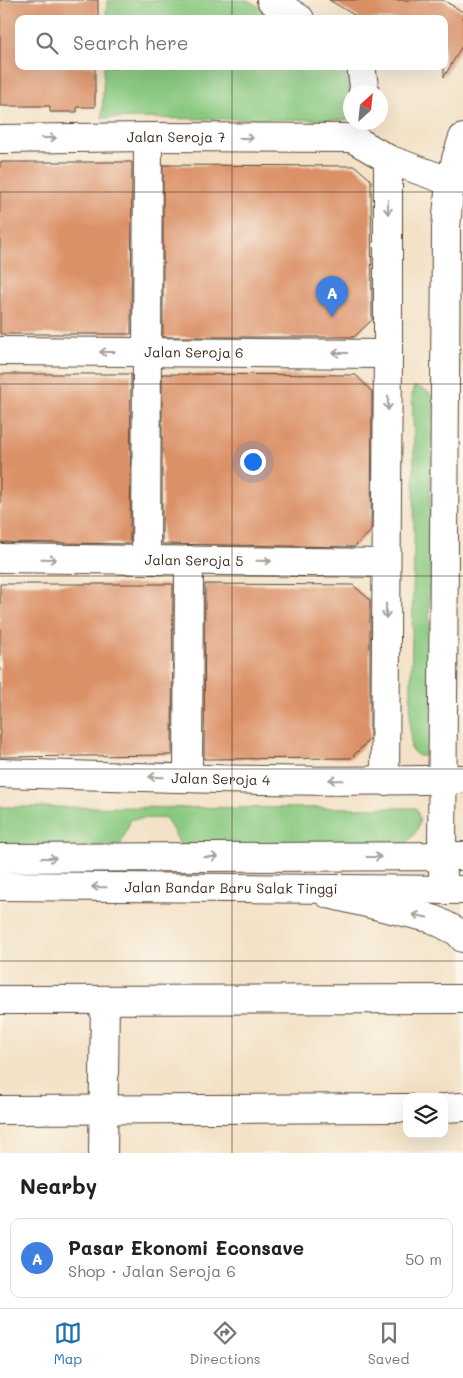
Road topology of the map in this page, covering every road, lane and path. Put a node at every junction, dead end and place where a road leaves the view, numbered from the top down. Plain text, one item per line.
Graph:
1 (271, 0) edge
2 (294, 15) edge
3 (362, 70) edge
4 (364, 85) edge
5 (354, 130) edge
6 (148, 138) junction
7 (463, 138) edge
8 (0, 139) edge
9 (388, 159) junction
10 (457, 181) edge
11 (0, 352) edge
12 (146, 352) junction
13 (388, 354) junction
14 (0, 558) edge
15 (146, 560) junction
16 (189, 560) junction
17 (386, 563) junction
18 (0, 773) edge
19 (188, 778) junction
20 (453, 779) edge
21 (385, 781) junction
22 (453, 856) edge
23 (0, 858) edge
24 (0, 886) edge
25 (305, 888) junction
26 (453, 890) edge
27 (463, 938) edge
28 (463, 999) edge
29 (0, 1000) edge
30 (105, 1000) junction
31 (403, 1108) edge
32 (448, 1108) edge
33 (463, 1108) edge
34 (104, 1109) junction
35 (0, 1110) edge
36 (103, 1153) edge

1 - 2 street
3 - 4 street
6 -> 5 street, Jalan Seroja 7
5 - 9 street
8 -> 6 street, Jalan Seroja 7
6 - 12 street
7 - 10 street
9 - 10 street
9 -> 13 street
10 - 20 street
12 -> 11 street, Jalan Seroja 6
13 -> 12 street, Jalan Seroja 6
12 - 15 street
13 -> 17 street
14 -> 15 street, Jalan Seroja 5
15 - 16 street, Jalan Seroja 5
16 -> 17 street, Jalan Seroja 5
16 - 19 street
17 -> 21 street
19 -> 18 street, Jalan Seroja 4
21 -> 19 street, Jalan Seroja 4
20 - 21 street, Jalan Seroja 4
20 - 22 street
23 -> 22 street, Jalan Bandar Baru Salak Tinggi
22 - 26 street
25 -> 24 street, Jalan Bandar Baru Salak Tinggi
25 - 26 street, Jalan Bandar Baru Salak Tinggi
27 -> 25 street
28 - 30 street
29 - 30 street
30 - 34 street
31 - 34 street
32 - 33 street
34 - 35 street
34 - 36 street

